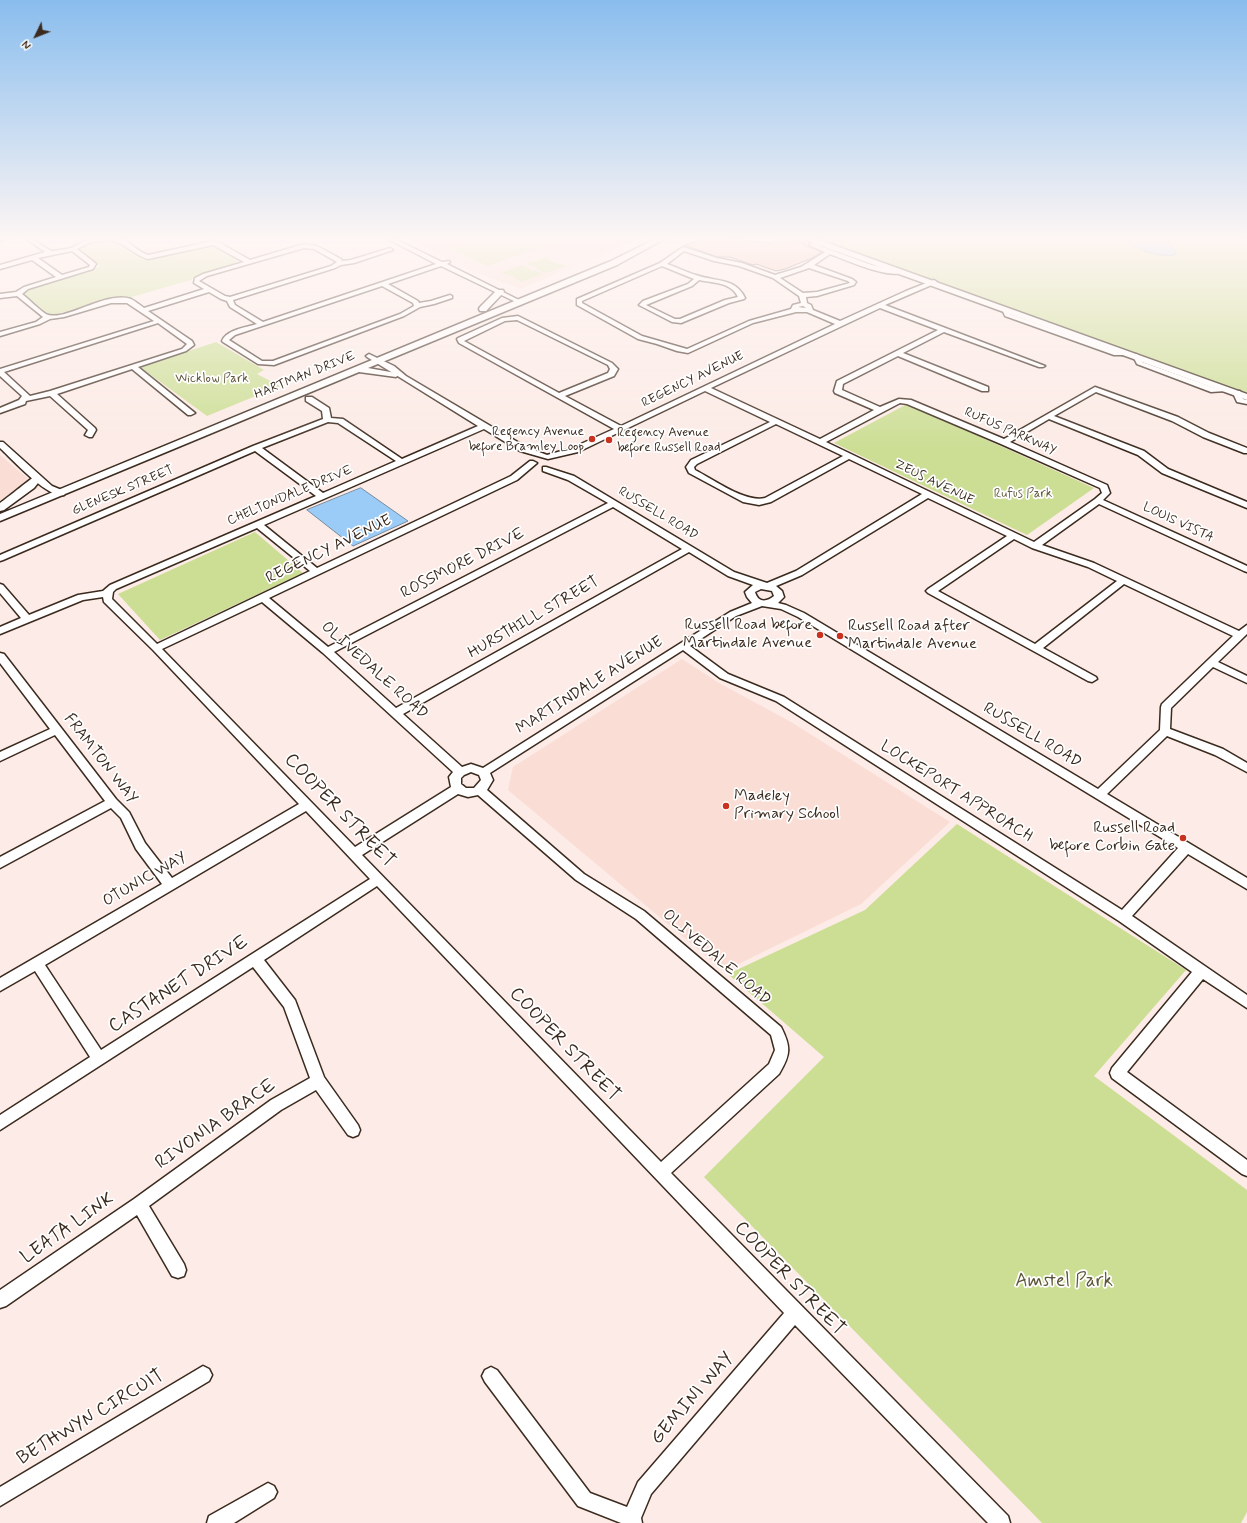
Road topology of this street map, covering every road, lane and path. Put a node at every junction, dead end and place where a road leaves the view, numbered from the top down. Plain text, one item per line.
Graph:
1 (38, 309) edge
2 (86, 309) edge
3 (147, 309) edge
4 (237, 309) edge
5 (307, 309) edge
6 (416, 309) edge
7 (483, 309) edge
8 (495, 309) edge
9 (588, 309) edge
10 (650, 309) edge
11 (708, 309) edge
12 (871, 309) edge
13 (889, 309) edge
14 (1005, 309) edge
15 (144, 310) joint
16 (795, 310) joint
17 (809, 311) joint
18 (48, 317) junction
19 (159, 321) junction
20 (262, 324) junction
21 (841, 324) junction
22 (943, 330) junction
23 (0, 334) edge
24 (401, 352) junction
25 (899, 354) junction
26 (371, 360) junction
27 (133, 366) junction
28 (1041, 366) dead end
29 (356, 370) junction
30 (0, 372) edge
31 (392, 372) junction
32 (706, 389) junction
33 (985, 389) dead end
34 (52, 393) junction
35 (1237, 393) junction
36 (558, 396) junction
37 (1247, 397) edge
38 (25, 399) junction
39 (309, 399) dead end
40 (1247, 402) edge
41 (880, 410) junction
42 (0, 411) edge
43 (191, 413) dead end
44 (1048, 416) junction
45 (327, 420) junction
46 (775, 422) junction
47 (484, 426) junction
48 (620, 429) junction
49 (89, 435) dead end
50 (820, 442) junction
51 (1004, 442) junction
52 (0, 444) edge
53 (256, 448) junction
54 (523, 449) junction
55 (575, 450) junction
56 (1247, 451) edge
57 (849, 456) junction
58 (547, 457) junction
59 (22, 462) junction
60 (402, 462) junction
61 (534, 462) junction
62 (558, 463) junction
63 (541, 470) junction
64 (37, 478) junction
65 (514, 478) junction
66 (571, 478) junction
67 (55, 489) junction
68 (928, 494) junction
69 (322, 496) junction
70 (1098, 501) junction
71 (613, 504) junction
72 (1247, 505) edge
73 (0, 508) edge
74 (0, 518) edge
75 (258, 524) junction
76 (1013, 536) junction
77 (1035, 546) junction
78 (688, 549) junction
79 (0, 558) edge
80 (1247, 568) edge
81 (317, 572) junction
82 (799, 573) junction
83 (731, 574) junction
84 (1123, 580) junction
85 (766, 586) junction
86 (0, 588) edge
87 (107, 592) junction
88 (779, 593) junction
89 (750, 594) junction
90 (263, 598) junction
91 (765, 604) junction
92 (733, 614) junction
93 (801, 615) junction
94 (27, 620) junction
95 (0, 631) edge
96 (1244, 631) edge
97 (683, 646) junction
98 (156, 648) junction
99 (1036, 648) junction
100 (327, 651) junction
101 (2, 662) edge
102 (1212, 663) junction
103 (1092, 679) dead end
104 (1247, 680) edge
105 (396, 713) junction
106 (56, 730) junction
107 (1165, 731) junction
108 (0, 757) edge
109 (1247, 768) edge
110 (460, 772) junction
111 (484, 772) junction
112 (457, 789) junction
113 (480, 790) junction
114 (1099, 795) junction
115 (112, 802) junction
116 (307, 805) junction
117 (1186, 848) junction
118 (354, 854) junction
119 (0, 863) edge
120 (378, 879) junction
121 (1247, 884) edge
122 (170, 885) junction
123 (1123, 917) junction
124 (255, 959) junction
125 (37, 963) junction
126 (1201, 971) junction
127 (0, 985) edge
128 (1247, 1002) edge
129 (99, 1059) junction
130 (318, 1081) junction
131 (0, 1123) edge
132 (353, 1130) dead end
133 (1247, 1169) edge
134 (660, 1173) junction
135 (139, 1204) junction
136 (178, 1270) dead end
137 (0, 1300) edge
138 (795, 1313) junction
139 (204, 1375) dead end
140 (490, 1376) dead end
141 (268, 1492) dead end
142 (0, 1497) edge
143 (632, 1520) edge
144 (216, 1523) edge
145 (1001, 1523) edge

1 - 18 street
2 - 18 street
3 - 15 street
4 - 20 street
5 - 20 street
6 - 20 street
7 - 26 main road, HARTMAN DRIVE
8 - 24 main road, HARTMAN DRIVE
9 - 16 street
10 - 11 street
12 - 21 street, REGENCY AVENUE
13 - 22 street
14 - 35 main road
15 - 19 street
16 - 17 street
17 - 21 street
18 - 23 street
19 - 27 street
19 - 30 street
21 - 32 street, REGENCY AVENUE
22 - 25 street
22 - 28 street
24 - 26 main road, HARTMAN DRIVE
24 - 31 main road
25 - 33 street
25 - 41 street
26 - 29 main road, HARTMAN DRIVE
26 - 31 street
26 - 67 main road, HARTMAN DRIVE
27 - 34 street
27 - 43 street
29 - 31 main road
29 - 67 main road, HARTMAN DRIVE
30 - 38 street
31 - 47 street
32 - 46 street, ZEUS AVENUE
32 - 48 street, REGENCY AVENUE
34 - 38 street
34 - 49 street
35 - 37 main road
35 - 40 street
36 - 36 street
36 - 48 street
38 - 42 street
39 - 45 street
41 - 50 street, RUFUS PARKWAY
41 - 51 street, RUFUS PARKWAY
44 - 51 street
44 - 56 street
44 - 72 street
45 - 53 street, GLENESK STREET
45 - 60 street
46 - 50 street, ZEUS AVENUE
46 - 57 street
47 - 54 street
47 - 60 street, CHELTONDALE DRIVE
48 - 55 street, REGENCY AVENUE
50 - 57 street, ZEUS AVENUE
51 - 70 street, RUFUS PARKWAY
52 - 59 street
53 - 69 street
53 - 79 street, GLENESK STREET
54 - 58 street
54 - 61 street
55 - 58 street, REGENCY AVENUE
55 - 62 street, REGENCY AVENUE
57 - 68 street, ZEUS AVENUE
58 - 61 street, REGENCY AVENUE
58 - 62 street
59 - 64 street
59 - 67 street
60 - 69 street, CHELTONDALE DRIVE
61 - 63 street, RUSSELL ROAD
61 - 65 street, REGENCY AVENUE
62 - 63 street, REGENCY AVENUE
62 - 66 street, RUSSELL ROAD
63 - 65 street, REGENCY AVENUE
63 - 66 street, RUSSELL ROAD
64 - 67 street
64 - 73 main road
65 - 81 street, REGENCY AVENUE
66 - 71 street, RUSSELL ROAD
67 - 73 main road, HARTMAN DRIVE
67 - 74 main road, HARTMAN DRIVE
68 - 76 street, ZEUS AVENUE
68 - 82 street
69 - 75 street, CHELTONDALE DRIVE
70 - 77 street
70 - 80 street, LOUIS VISTA
71 - 78 street, RUSSELL ROAD
71 - 100 street, ROSSMORE DRIVE
75 - 81 street
75 - 87 street, CHELTONDALE DRIVE
76 - 77 street, ZEUS AVENUE
76 - 99 street
77 - 84 street, ZEUS AVENUE
78 - 83 street, RUSSELL ROAD
78 - 105 street, HURSTHILL STREET
81 - 90 street, REGENCY AVENUE
82 - 85 street
82 - 88 street
83 - 85 street, RUSSELL ROAD
83 - 89 street, RUSSELL ROAD
84 - 96 street, ZEUS AVENUE
84 - 99 street
85 - 88 street, RUSSELL ROAD
85 - 89 street
86 - 94 street
87 - 94 street
87 - 98 street, COOPER STREET
88 - 91 street, MARTINDALE AVENUE
88 - 93 street, RUSSELL ROAD
89 - 91 street, RUSSELL ROAD
89 - 92 street, MARTINDALE AVENUE
90 - 98 street, REGENCY AVENUE
90 - 100 street, OLIVEDALE ROAD
91 - 92 street, MARTINDALE AVENUE
91 - 93 street, RUSSELL ROAD
92 - 97 street, MARTINDALE AVENUE
93 - 114 street, RUSSELL ROAD
94 - 95 street
96 - 102 street
97 - 111 street, MARTINDALE AVENUE
97 - 123 street, LOCKEPORT APPROACH
98 - 116 street, COOPER STREET
99 - 103 street
100 - 105 street, OLIVEDALE ROAD
101 - 106 street, FRAMTON WAY
102 - 104 street
102 - 107 street
105 - 110 street, OLIVEDALE ROAD
106 - 108 street
106 - 115 street, FRAMTON WAY
107 - 109 street
107 - 114 street
110 - 111 street
110 - 112 street
111 - 113 street
112 - 113 street
112 - 118 street
113 - 134 street, OLIVEDALE ROAD
114 - 117 street, RUSSELL ROAD
115 - 119 street
115 - 122 street, FRAMTON WAY
116 - 118 street, COOPER STREET
116 - 122 street, OTUNIC WAY
117 - 121 street, RUSSELL ROAD
117 - 123 street
118 - 120 street, COOPER STREET
120 - 124 street, CASTANET DRIVE
120 - 134 street, COOPER STREET
122 - 125 street, OTUNIC WAY
123 - 126 street, LOCKEPORT APPROACH
124 - 129 street, CASTANET DRIVE
124 - 130 street
125 - 127 street, OTUNIC WAY
125 - 129 street
126 - 128 street, LOCKEPORT APPROACH
126 - 133 street
129 - 131 street, CASTANET DRIVE
130 - 132 street
130 - 135 street, RIVONIA BRACE
134 - 138 street, COOPER STREET
135 - 136 street
135 - 137 street, LEATA LINK
138 - 143 street, GEMINI WAY
138 - 145 street, COOPER STREET
139 - 142 street, BETHWYN CIRCUIT
140 - 143 street, GEMINI WAY
141 - 144 street

